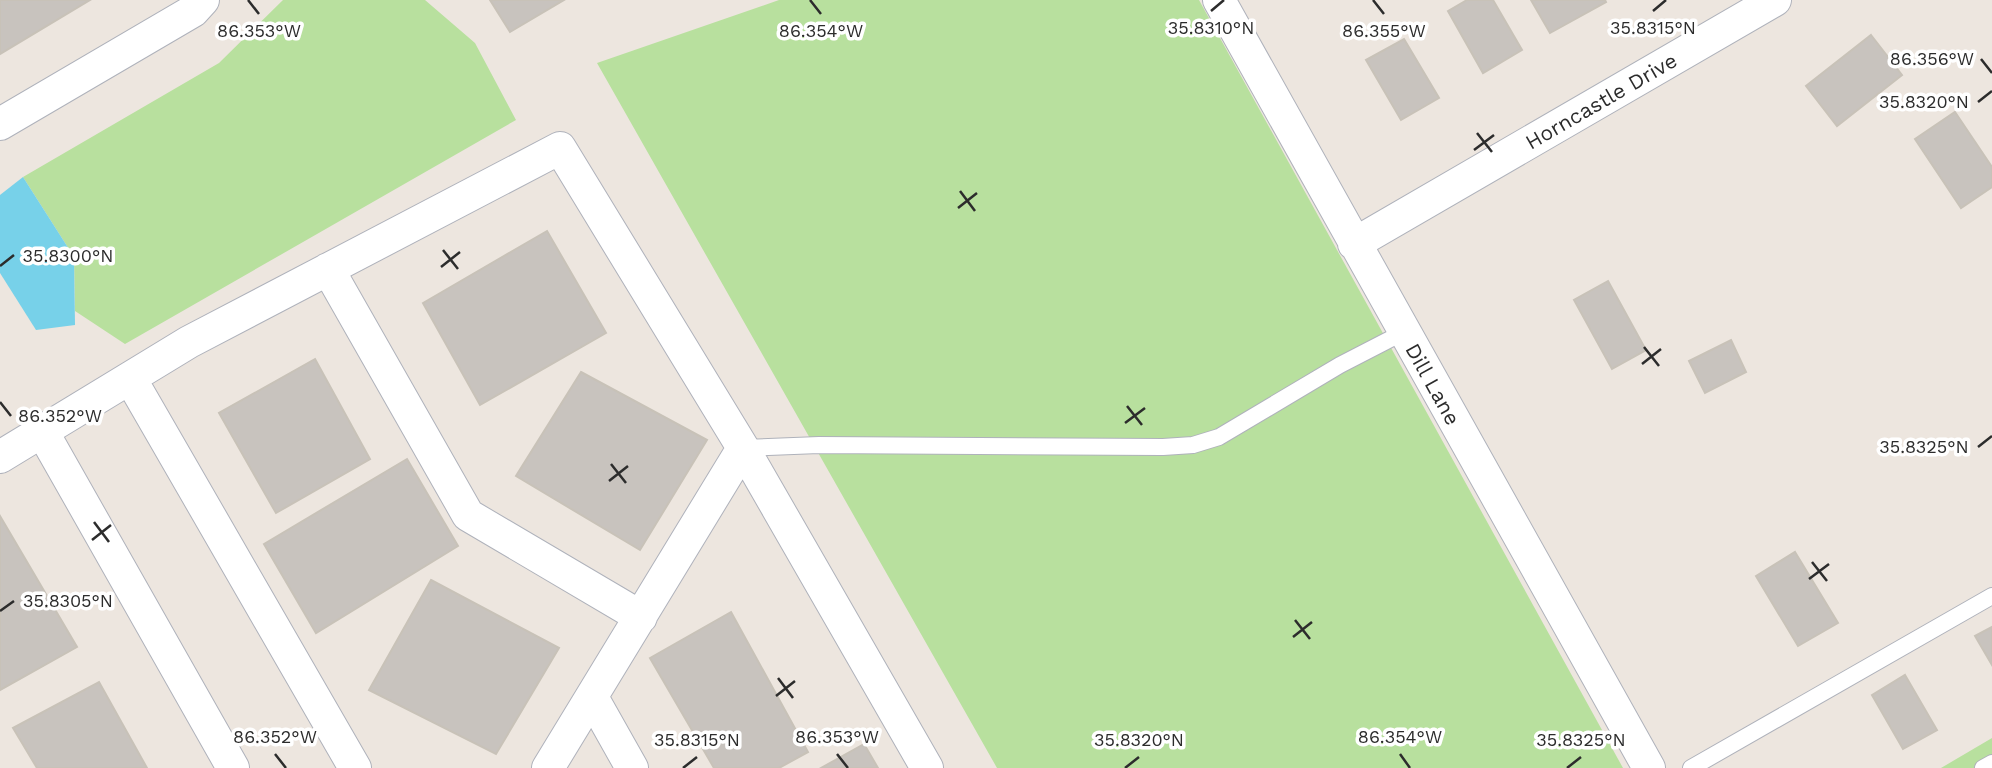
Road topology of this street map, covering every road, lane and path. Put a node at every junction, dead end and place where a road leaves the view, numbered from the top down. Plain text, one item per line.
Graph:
1 (203, 0) edge
2 (1219, 0) edge
3 (1775, 0) edge
4 (0, 124) edge
5 (1354, 244) junction
6 (328, 269) junction
7 (1404, 332) junction
8 (130, 378) junction
9 (42, 432) junction
10 (743, 448) junction
11 (0, 457) edge
12 (1992, 596) edge
13 (641, 617) junction
14 (592, 697) junction
15 (1992, 763) edge
16 (233, 768) edge
17 (355, 768) edge
18 (548, 768) edge
19 (632, 768) edge
20 (927, 768) edge
21 (1649, 768) edge
22 (1690, 768) edge
23 (1983, 768) edge

1 - 4 street
2 - 5 street, Dill Lane
3 - 5 street, Horncastle Drive
5 - 7 street, Dill Lane
6 - 8 street
6 - 10 street
6 - 13 street
7 - 10 lane
7 - 21 street, Dill Lane
8 - 9 street
8 - 17 street
9 - 11 street
9 - 16 street
10 - 13 street
10 - 20 street
12 - 22 lane
13 - 14 street
14 - 18 street
14 - 19 street
15 - 23 lane

